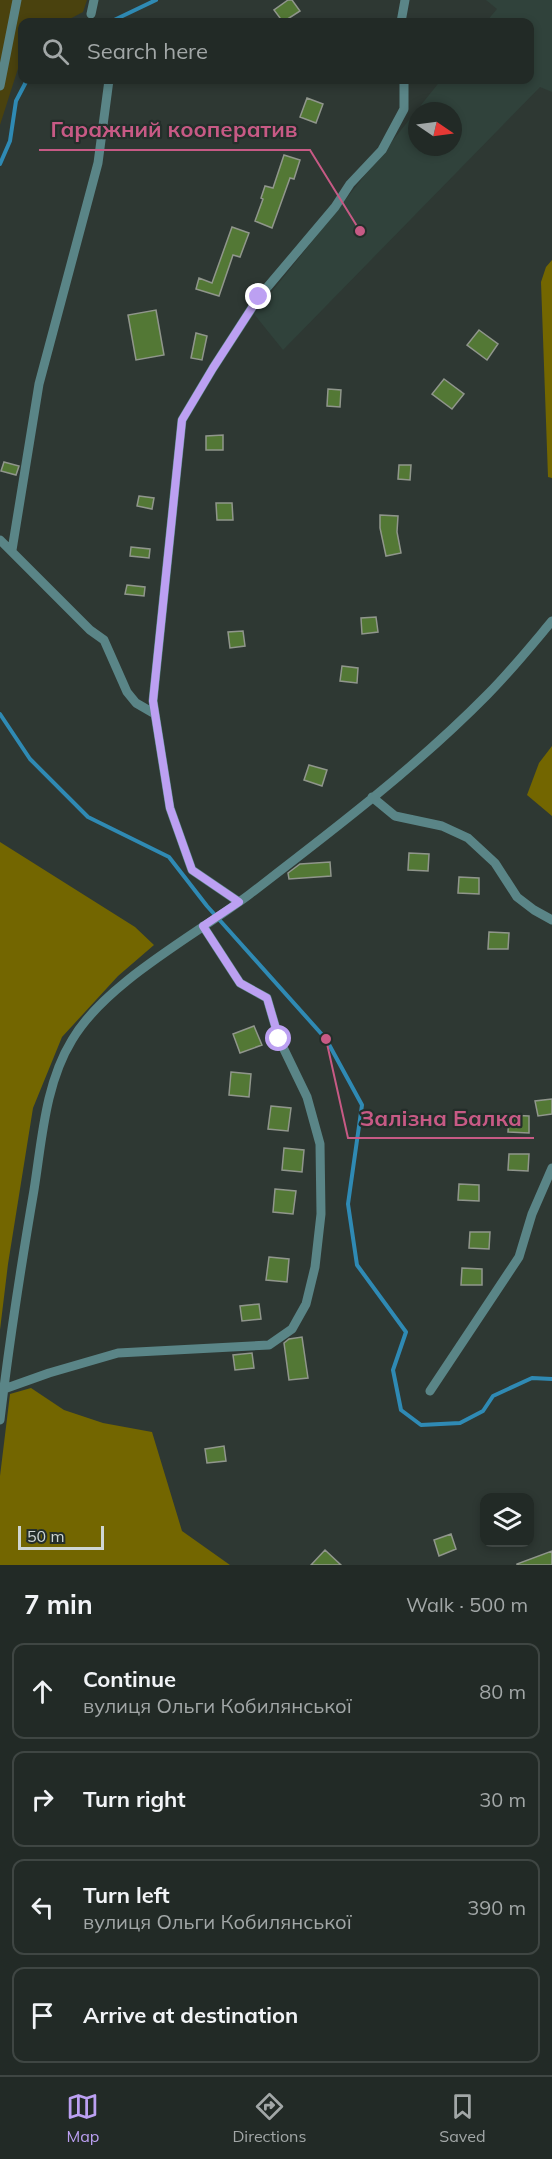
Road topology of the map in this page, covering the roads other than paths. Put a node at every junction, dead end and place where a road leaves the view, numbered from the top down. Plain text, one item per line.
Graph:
1 (16, 0) edge
2 (94, 0) edge
3 (405, 0) edge
4 (91, 14) dead end
5 (402, 18) edge
6 (108, 84) edge
7 (404, 84) edge
8 (0, 86) edge
9 (0, 540) edge
10 (12, 550) junction
11 (552, 621) edge
12 (155, 714) junction
13 (372, 798) junction
14 (238, 902) junction
15 (552, 920) edge
16 (207, 924) junction
17 (552, 1168) edge
18 (4, 1389) junction
19 (430, 1391) dead end
20 (0, 1420) edge

1 - 8 street
2 - 4 street
3 - 5 street
6 - 10 street
7 - 12 street
9 - 10 street
10 - 12 street
11 - 13 street
12 - 14 street
13 - 14 street
13 - 15 street
14 - 16 street
16 - 18 street
16 - 18 street
17 - 19 street
18 - 20 street

